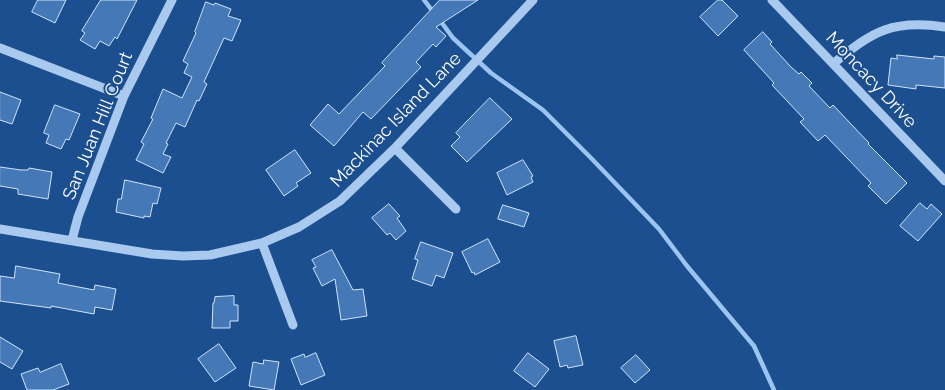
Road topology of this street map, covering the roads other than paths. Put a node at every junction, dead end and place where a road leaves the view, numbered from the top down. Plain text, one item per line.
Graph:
1 (172, 0) edge
2 (533, 0) edge
3 (772, 0) edge
4 (945, 27) edge
5 (0, 48) edge
6 (834, 63) junction
7 (124, 96) junction
8 (396, 148) junction
9 (945, 181) edge
10 (456, 209) dead end
11 (0, 229) edge
12 (72, 240) junction
13 (262, 243) junction
14 (293, 325) dead end

1 - 7 street, San Juan Hill Court
2 - 8 street, Mackinac Island Lane
3 - 6 street, Moncacy Drive
4 - 6 street
5 - 7 street
6 - 9 street, Moncacy Drive
7 - 12 street, San Juan Hill Court
8 - 10 street
8 - 13 street, Mackinac Island Lane
11 - 12 street, Mackinac Island Lane
12 - 13 street, Mackinac Island Lane
13 - 14 street

